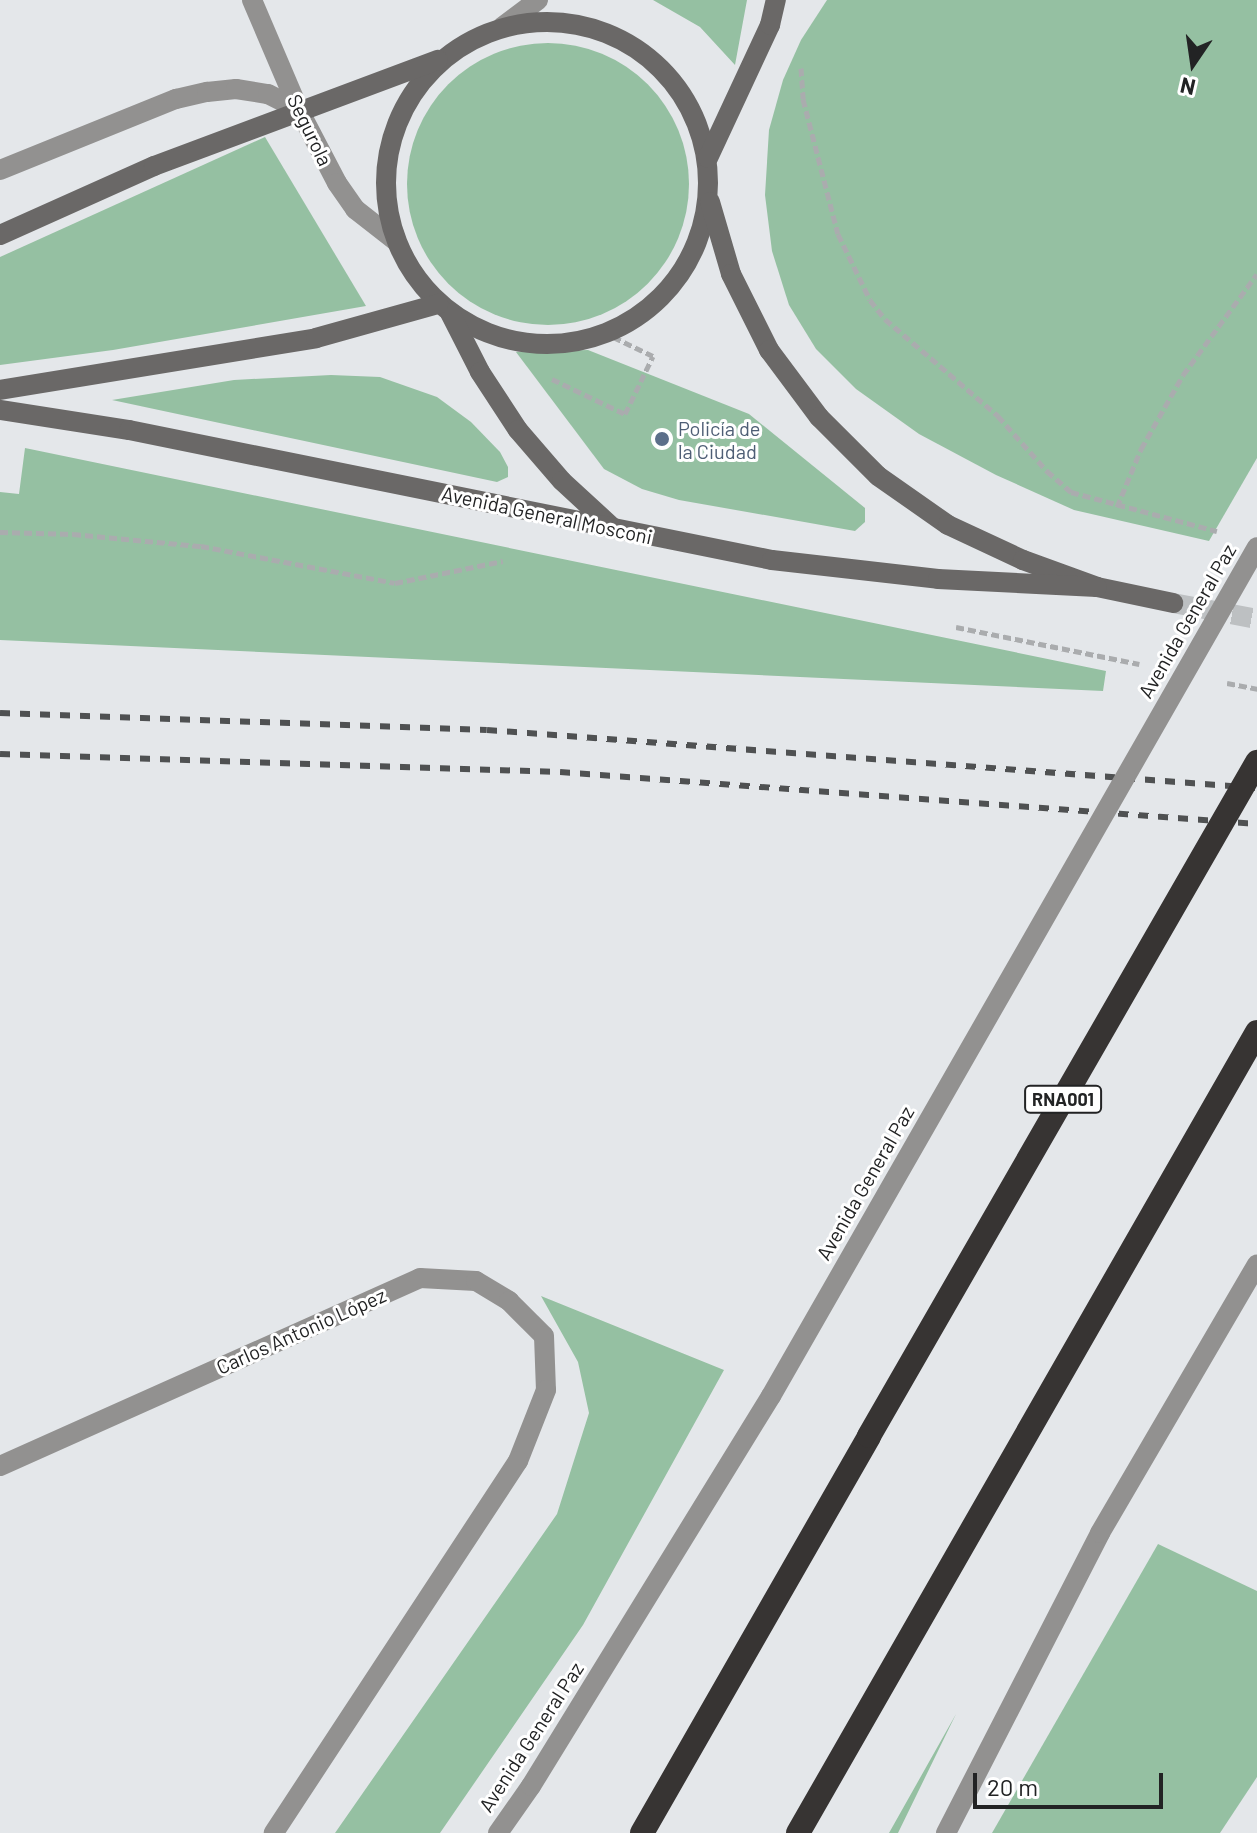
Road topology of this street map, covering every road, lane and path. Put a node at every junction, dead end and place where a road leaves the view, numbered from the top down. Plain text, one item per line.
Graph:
1 (252, 0) edge
2 (538, 0) edge
3 (776, 0) edge
4 (790, 0) edge
5 (770, 25) junction
6 (502, 27) junction
7 (445, 58) junction
8 (801, 60) dead end
9 (299, 110) junction
10 (708, 158) junction
11 (0, 170) edge
12 (708, 195) junction
13 (0, 235) edge
14 (396, 241) junction
15 (1257, 274) edge
16 (444, 308) junction
17 (607, 334) junction
18 (552, 379) dead end
19 (0, 390) edge
20 (0, 410) edge
21 (1117, 507) junction
22 (612, 527) junction
23 (1220, 531) dead end
24 (0, 532) edge
25 (1257, 547) edge
26 (503, 561) dead end
27 (1097, 587) junction
28 (1173, 603) tunnel mouth
29 (1257, 762) edge
30 (1257, 1032) edge
31 (1257, 1264) edge
32 (0, 1466) edge
33 (274, 1833) edge
34 (498, 1833) edge
35 (642, 1833) edge
36 (798, 1833) edge
37 (946, 1833) edge

1 - 9 street, Segurola
2 - 6 street
3 - 5 main road
4 - 5 main road
5 - 10 main road
6 - 7 main road
6 - 10 main road
7 - 9 main road
7 - 14 main road
8 - 21 path
9 - 11 street
9 - 13 main road
9 - 14 street, Segurola
10 - 12 main road
12 - 17 main road
12 - 27 main road, Avenida General Mosconi
14 - 16 main road
15 - 21 path
16 - 17 main road
16 - 19 main road
16 - 22 main road
17 - 18 path
20 - 22 main road, Avenida General Mosconi
21 - 23 path
22 - 27 main road, Avenida General Mosconi
24 - 26 path
25 - 34 street, Avenida General Paz, bridge
27 - 28 main road, Avenida General Mosconi
29 - 35 highway, RNA001, bridge
30 - 36 highway
31 - 37 street
32 - 33 street, Carlos Antonio López

